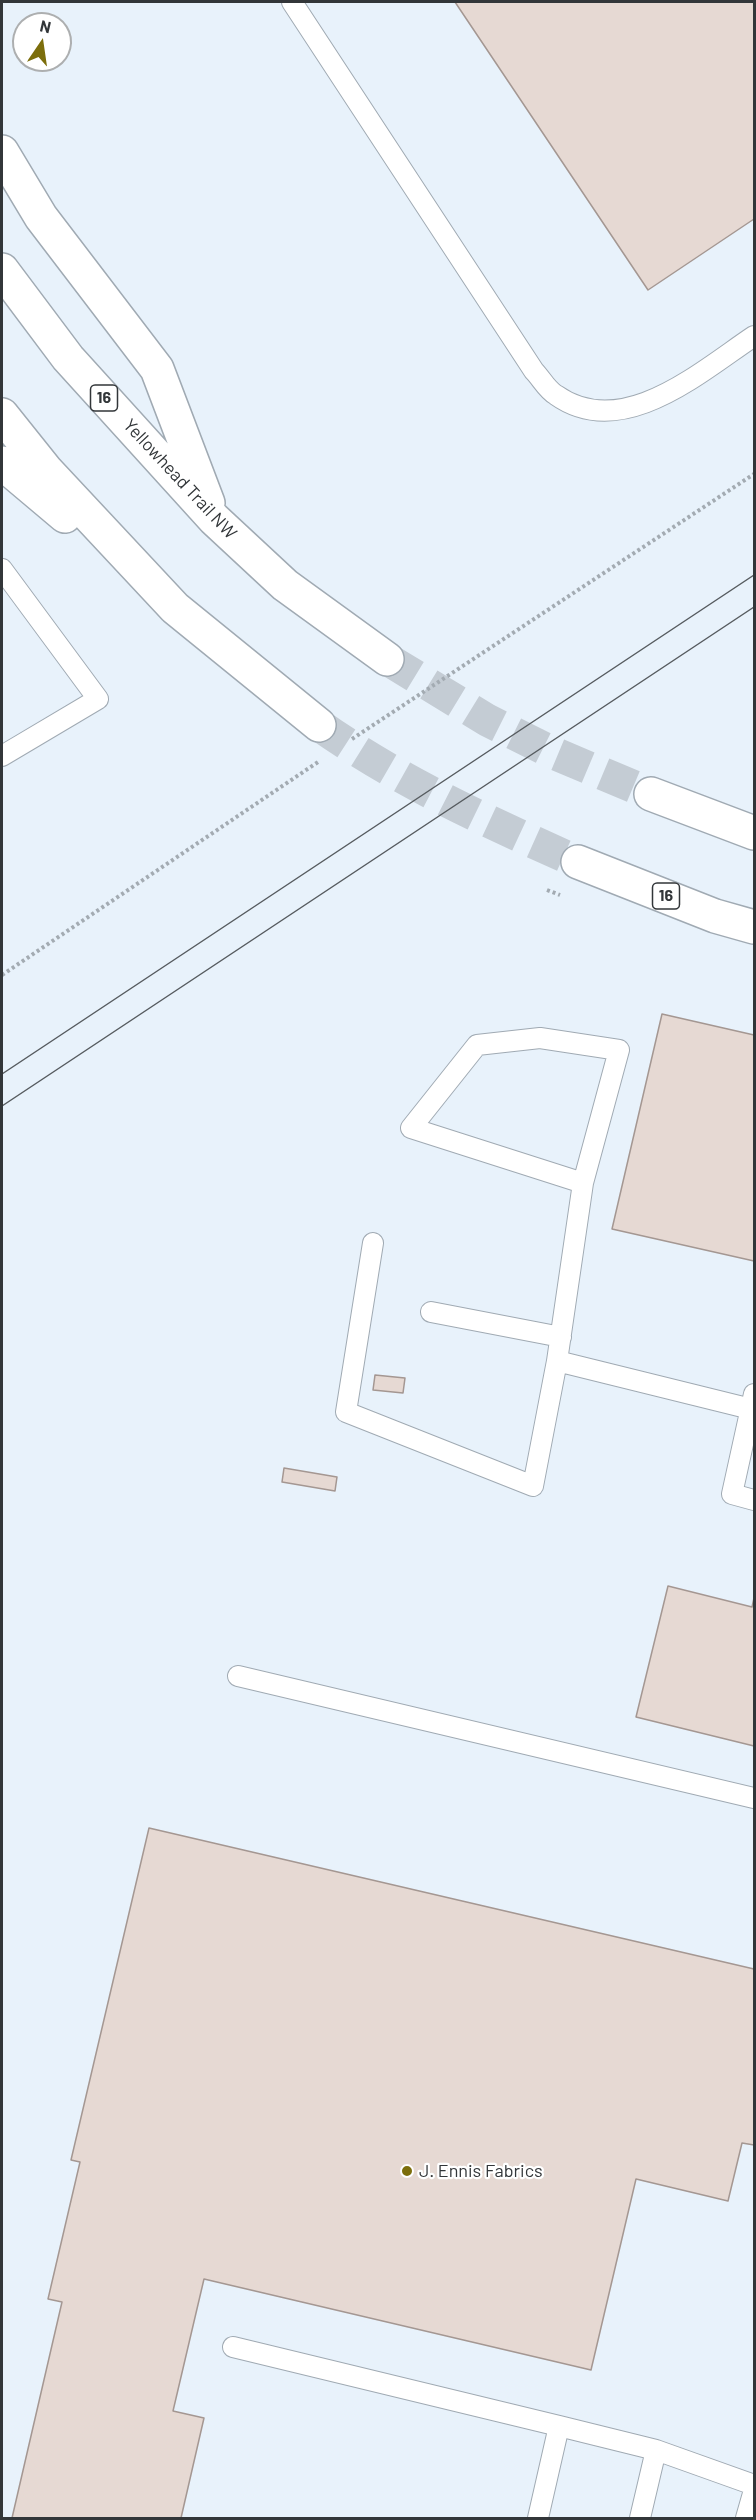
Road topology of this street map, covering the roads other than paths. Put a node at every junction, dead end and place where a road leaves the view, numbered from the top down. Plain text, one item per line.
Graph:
1 (292, 2) edge
2 (2, 152) edge
3 (2, 270) edge
4 (754, 336) edge
5 (2, 415) edge
6 (2, 462) edge
7 (214, 519) junction
8 (2, 569) edge
9 (175, 608) junction
10 (387, 659) tunnel mouth
11 (320, 725) tunnel mouth
12 (2, 756) edge
13 (651, 794) tunnel mouth
14 (754, 833) edge
15 (578, 862) tunnel mouth
16 (754, 927) edge
17 (583, 1183) junction
18 (373, 1243) dead end
19 (431, 1312) dead end
20 (561, 1337) junction
21 (557, 1361) junction
22 (753, 1402) edge
23 (754, 1500) edge
24 (238, 1676) dead end
25 (754, 1798) edge
26 (233, 2348) dead end
27 (559, 2426) junction
28 (656, 2450) junction
29 (754, 2485) edge
30 (754, 2490) edge
31 (538, 2518) edge
32 (640, 2518) edge
33 (746, 2518) edge

1 - 4 lane
2 - 7 highway
3 - 7 highway, Yellowhead Trail NW / 16
5 - 9 highway
6 - 9 highway
7 - 10 highway, Yellowhead Trail NW / 16
8 - 12 lane
9 - 11 highway
13 - 14 highway
15 - 16 highway, 16
17 - 17 lane
17 - 20 lane
18 - 21 lane
19 - 20 lane
20 - 21 lane
21 - 22 lane
22 - 23 lane
24 - 25 lane
26 - 27 lane
27 - 28 lane
27 - 31 lane
28 - 29 lane
28 - 32 lane
30 - 33 lane

